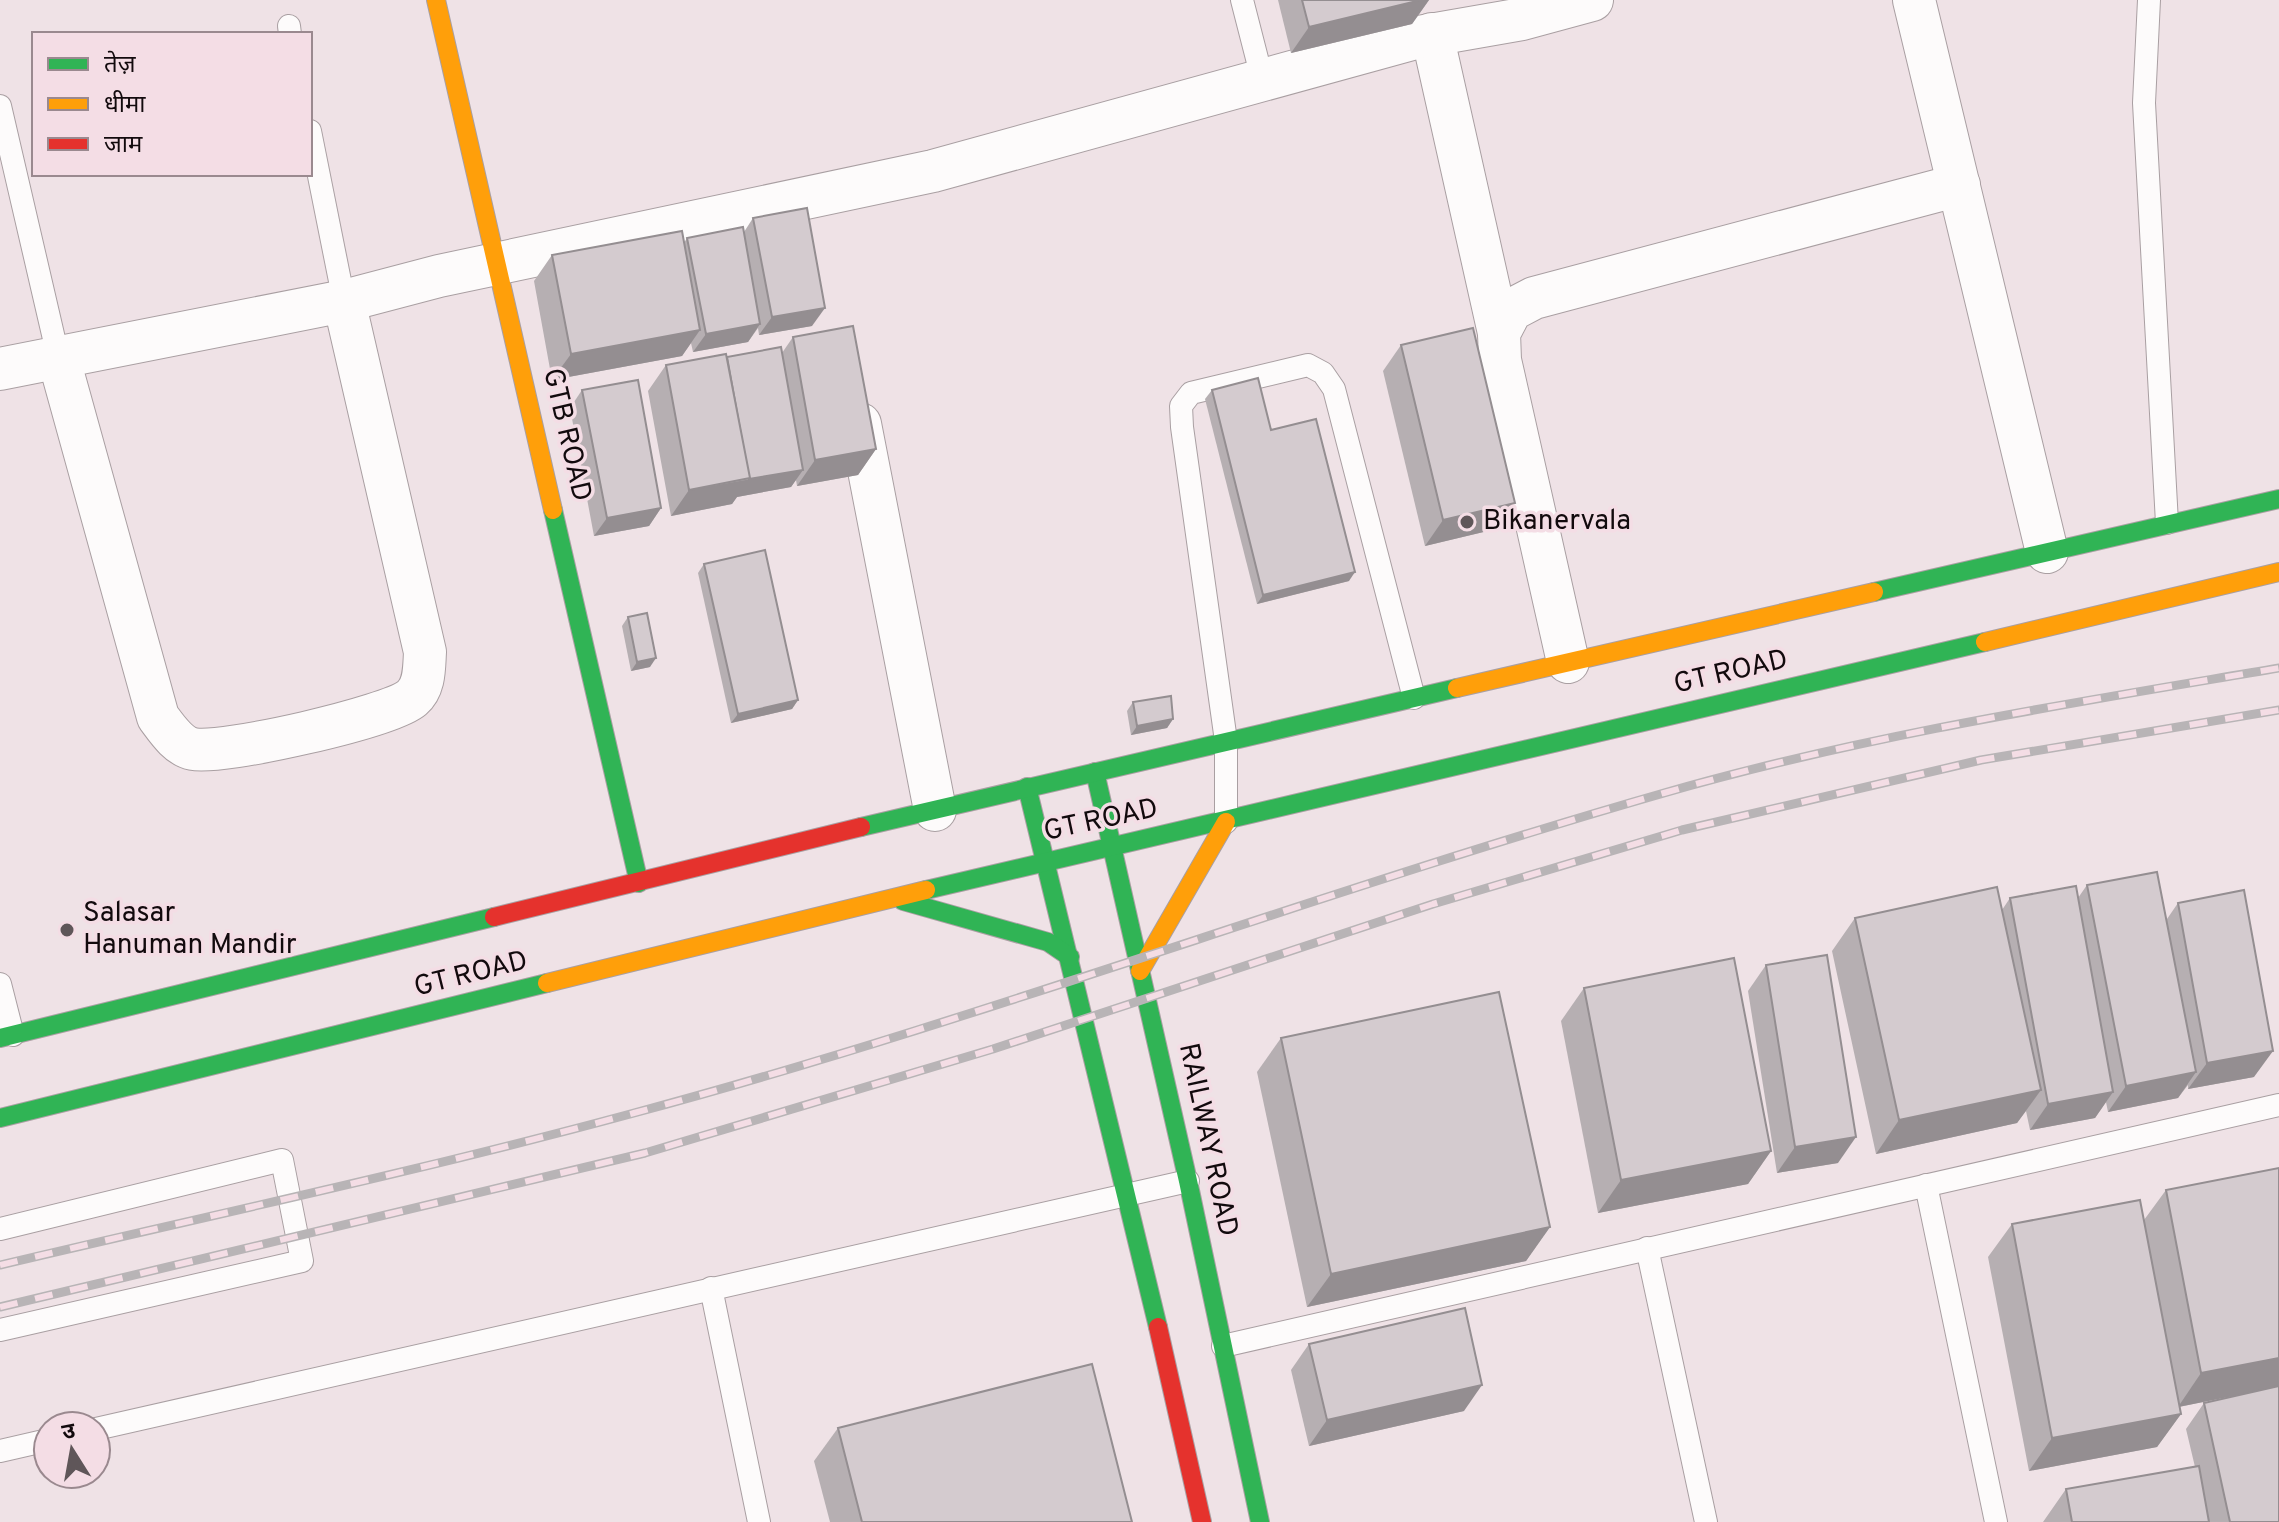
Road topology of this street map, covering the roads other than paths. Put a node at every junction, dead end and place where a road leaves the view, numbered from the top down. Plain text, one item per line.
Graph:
1 (436, 0) edge
2 (1242, 0) edge
3 (1592, 0) edge
4 (1914, 0) edge
5 (2149, 0) edge
6 (1421, 28) junction
7 (1262, 78) junction
8 (0, 106) edge
9 (312, 141) edge
10 (1959, 185) junction
11 (499, 264) junction
12 (344, 301) junction
13 (1499, 333) junction
14 (58, 356) junction
15 (0, 369) edge
16 (860, 424) edge
17 (2279, 492) edge
18 (2279, 499) edge
19 (2206, 515) junction
20 (2167, 523) junction
21 (2047, 552) junction
22 (2279, 572) edge
23 (2279, 584) edge
24 (2216, 587) junction
25 (1568, 662) junction
26 (1414, 698) junction
27 (1226, 741) junction
28 (1095, 772) junction
29 (1027, 787) junction
30 (935, 810) junction
31 (1226, 822) junction
32 (1112, 846) junction
33 (1045, 861) junction
34 (639, 883) junction
35 (898, 900) junction
36 (1070, 957) junction
37 (1140, 971) junction
38 (0, 984) edge
39 (6, 1036) edge
40 (2279, 1105) edge
41 (0, 1118) edge
42 (1188, 1181) junction
43 (1926, 1185) junction
44 (1128, 1194) junction
45 (0, 1229) edge
46 (1647, 1248) junction
47 (711, 1288) junction
48 (0, 1330) edge
49 (1223, 1346) junction
50 (112, 1425) edge
51 (1241, 1432) junction
52 (32, 1444) edge
53 (1185, 1448) junction
54 (0, 1451) edge
55 (1275, 1496) dead end
56 (759, 1522) edge
57 (1188, 1522) edge
58 (1202, 1522) edge
59 (1260, 1522) edge
60 (1706, 1522) edge
61 (1996, 1522) edge

1 - 11 main road, GTB ROAD
2 - 7 lane
3 - 6 street
4 - 10 street
5 - 20 lane
6 - 7 street
6 - 13 street
7 - 11 street
8 - 14 lane
9 - 12 lane
10 - 13 street
10 - 21 street
11 - 12 street
11 - 34 main road, GTB ROAD
12 - 14 street
12 - 14 street
13 - 25 street
14 - 15 street
16 - 30 street
17 - 19 main road, GT ROAD
18 - 19 main road, GT ROAD
19 - 20 main road, GT ROAD
20 - 21 main road, GT ROAD
21 - 25 main road, GT ROAD
22 - 24 main road, GT ROAD
23 - 24 main road, GT ROAD
24 - 31 main road, GT ROAD
25 - 26 main road, GT ROAD
26 - 27 main road, GT ROAD
26 - 27 lane
27 - 28 main road, GT ROAD
27 - 31 lane
28 - 29 main road, GT ROAD
28 - 32 main road, RAILWAY ROAD
29 - 30 main road, GT ROAD
29 - 33 main road
30 - 34 main road, GT ROAD
31 - 32 main road, GT ROAD
31 - 37 main road
32 - 33 main road, GT ROAD
32 - 37 main road, RAILWAY ROAD
33 - 35 main road, GT ROAD
33 - 36 main road
34 - 39 main road, GT ROAD
35 - 36 main road
35 - 41 main road, GT ROAD
36 - 44 main road
37 - 42 main road, RAILWAY ROAD
38 - 39 lane
40 - 43 lane
42 - 44 lane
42 - 49 main road, RAILWAY ROAD
43 - 46 lane
43 - 61 lane
44 - 47 lane
44 - 53 main road
45 - 48 lane
46 - 49 lane
46 - 60 lane
47 - 50 lane
47 - 56 lane
49 - 51 main road, RAILWAY ROAD
51 - 55 main road
51 - 59 main road, RAILWAY ROAD
52 - 54 lane
53 - 57 main road
53 - 58 main road

